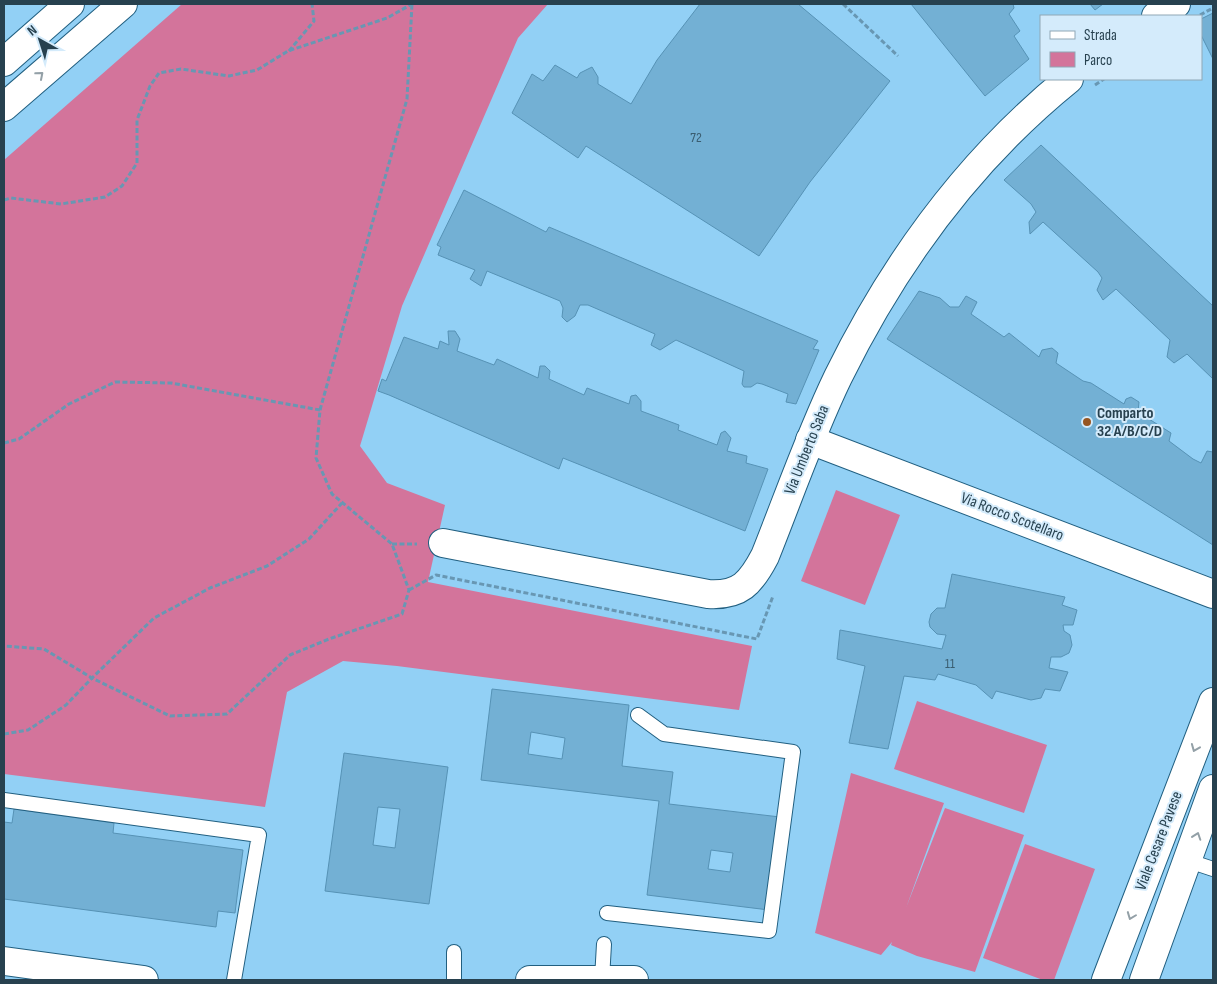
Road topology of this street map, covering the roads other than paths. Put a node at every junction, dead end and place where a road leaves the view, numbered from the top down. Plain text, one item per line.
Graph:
1 (70, 4) edge
2 (123, 4) edge
3 (1176, 4) edge
4 (1158, 15) edge
5 (4, 62) edge
6 (1079, 85) edge
7 (4, 107) edge
8 (810, 440) junction
9 (443, 544) dead end
10 (1213, 594) edge
11 (1213, 702) edge
12 (638, 715) dead end
13 (1213, 789) edge
14 (4, 800) edge
15 (1201, 865) edge
16 (607, 912) dead end
17 (604, 944) dead end
18 (454, 952) dead end
19 (4, 961) edge
20 (602, 979) junction
21 (144, 980) edge
22 (234, 980) edge
23 (454, 980) edge
24 (530, 980) edge
25 (634, 980) edge
26 (1106, 980) edge
27 (1144, 980) edge

1 - 5 street
7 -> 2 street
3 - 4 street
6 - 8 street, Via Umberto Saba
8 - 9 street, Via Umberto Saba
8 - 10 street, Via Rocco Scotellaro
11 -> 26 street, Viale Cesare Pavese
12 - 16 lane
15 -> 13 street, Viale Cesare Pavese
14 - 22 lane
15 - 27 street, Viale Cesare Pavese
17 - 20 lane
18 - 23 lane
19 - 21 street
20 - 24 street
20 - 25 street

